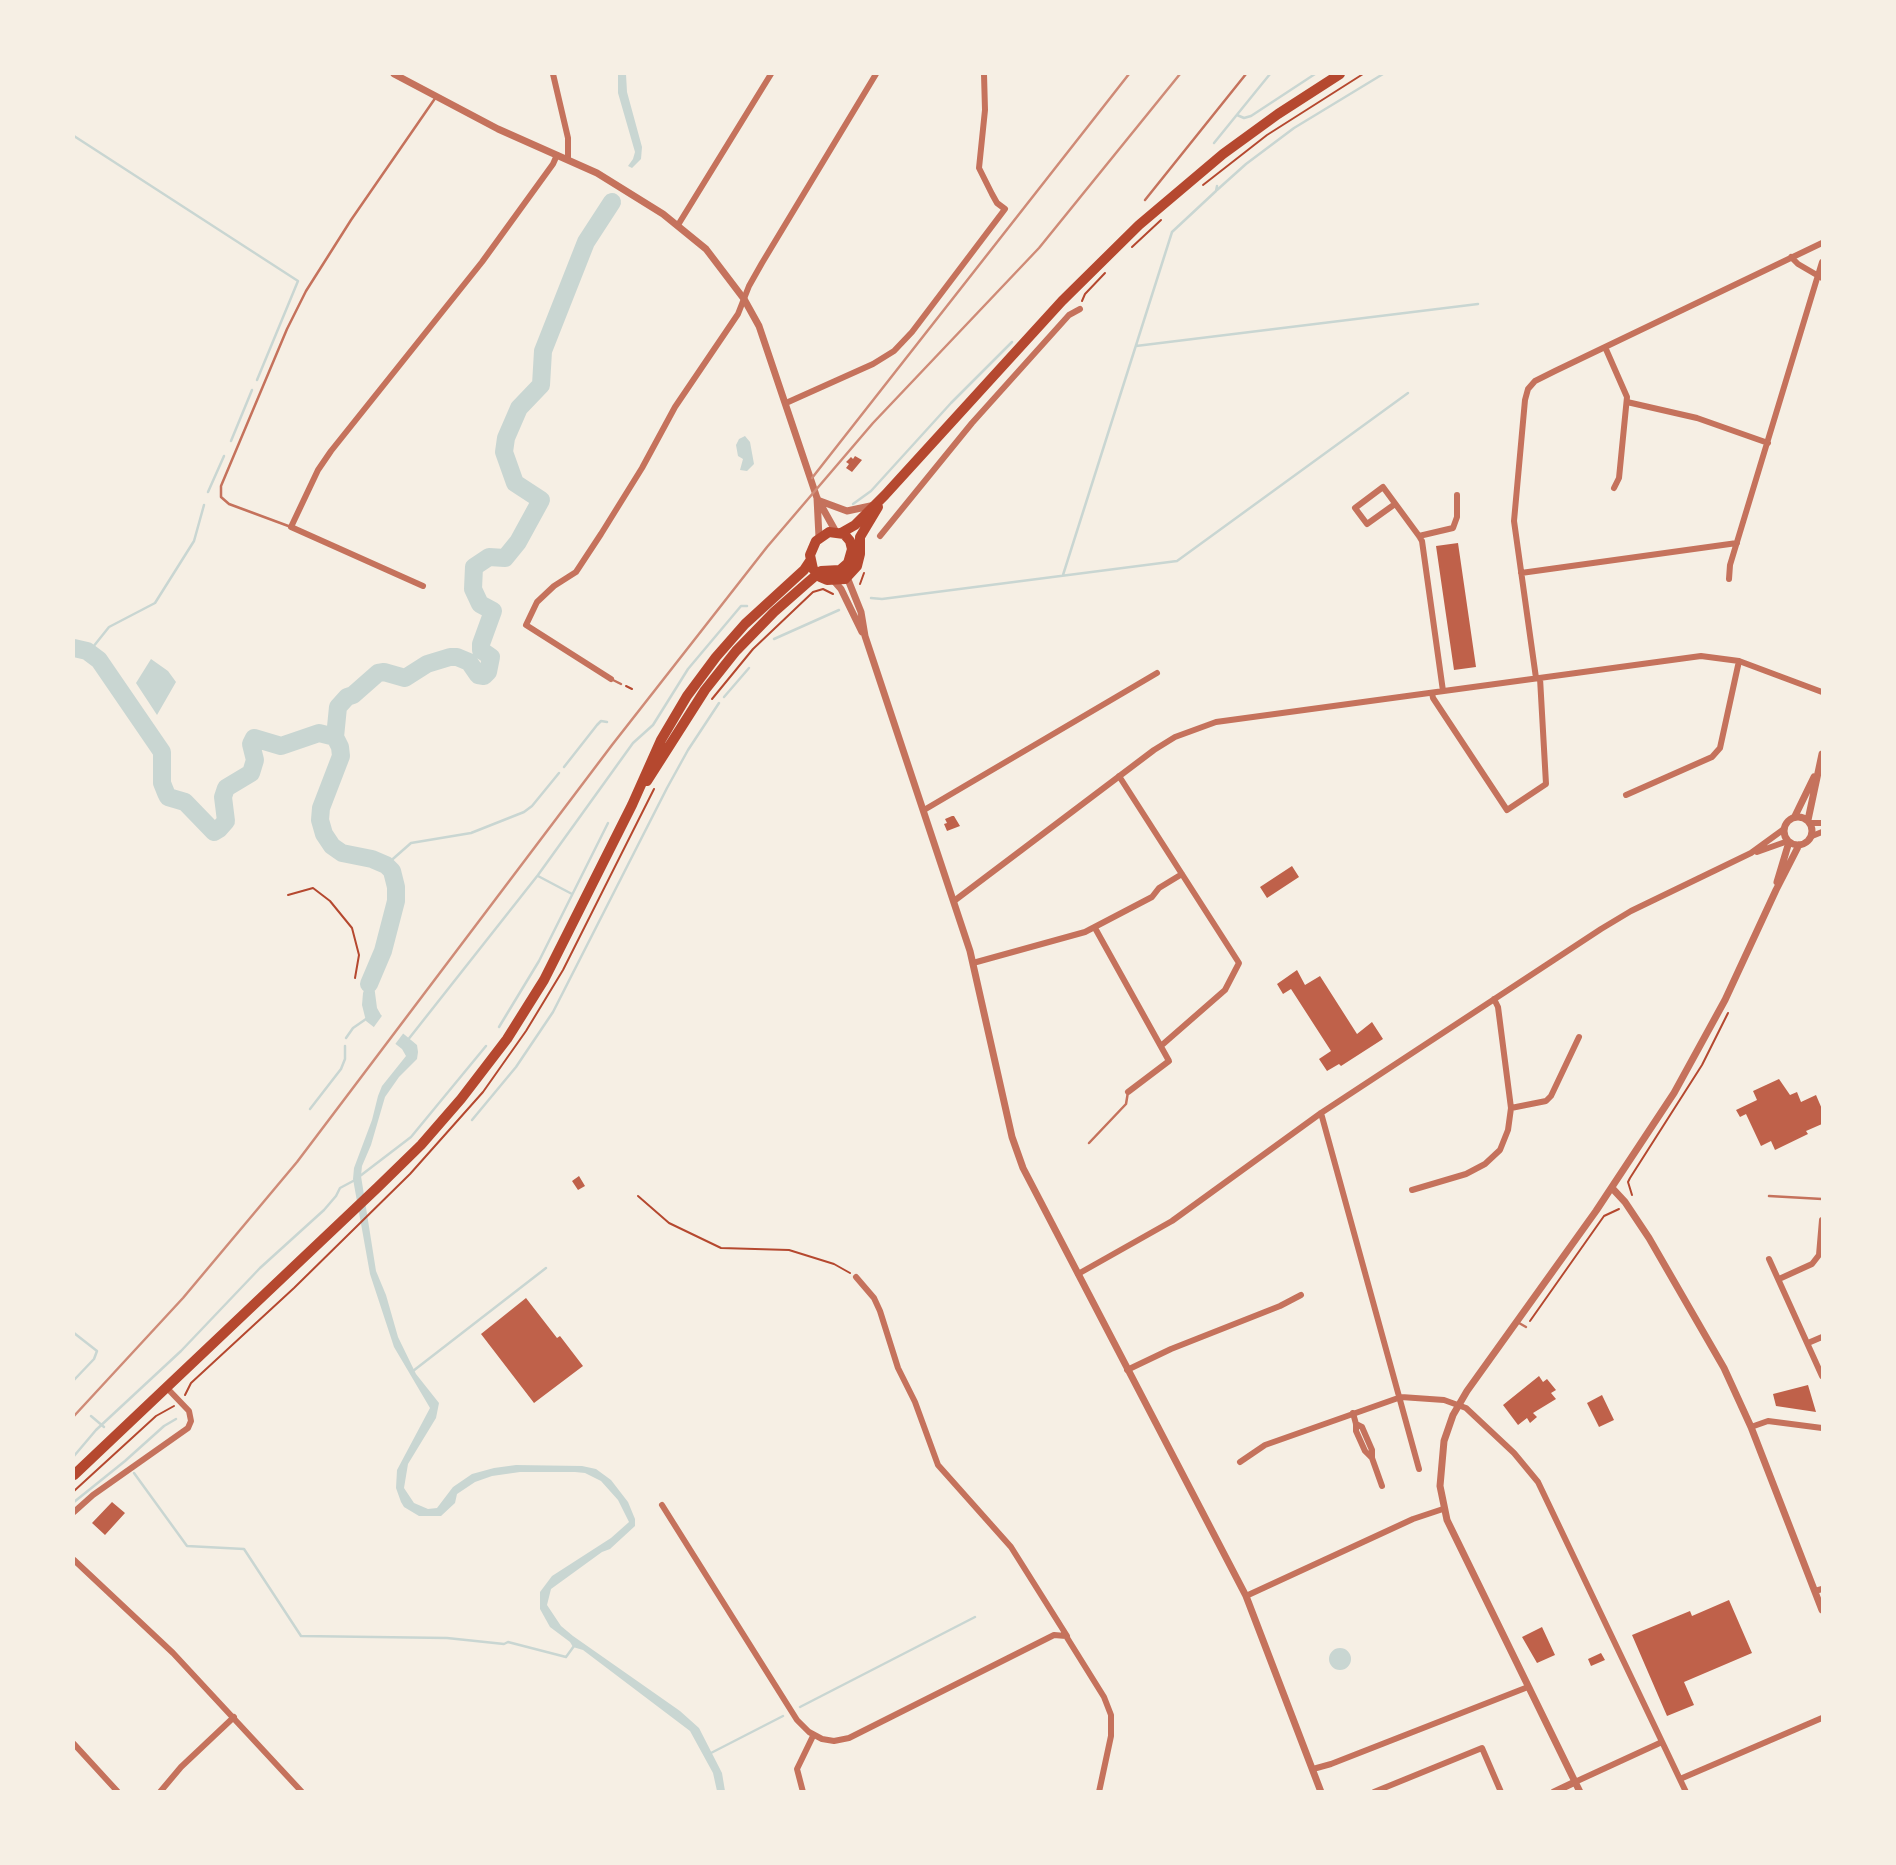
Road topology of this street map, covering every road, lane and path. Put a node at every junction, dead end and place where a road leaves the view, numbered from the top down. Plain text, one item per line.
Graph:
1 (394, 74) edge
2 (553, 74) edge
3 (771, 74) edge
4 (876, 74) edge
5 (984, 74) edge
6 (1246, 74) edge
7 (1340, 74) edge
8 (1363, 74) edge
9 (437, 96) junction
10 (557, 155) junction
11 (568, 159) junction
12 (1202, 185) dead end
13 (1145, 201) dead end
14 (1167, 215) dead end
15 (678, 225) junction
16 (1822, 243) edge
17 (1125, 253) dead end
18 (1791, 257) junction
19 (1822, 262) edge
20 (1112, 267) dead end
21 (1821, 277) edge
22 (744, 299) junction
23 (1083, 299) dead end
24 (1080, 309) dead end
25 (1605, 347) junction
26 (1627, 402) junction
27 (786, 403) junction
28 (941, 433) junction
29 (1769, 443) junction
30 (954, 445) junction
31 (1614, 488) dead end
32 (885, 495) junction
33 (1457, 495) dead end
34 (818, 499) junction
35 (1395, 503) junction
36 (876, 505) junction
37 (291, 527) junction
38 (838, 533) junction
39 (880, 536) dead end
40 (1419, 536) junction
41 (819, 537) junction
42 (1737, 543) junction
43 (810, 561) junction
44 (847, 571) junction
45 (1521, 573) junction
46 (818, 574) junction
47 (1729, 579) dead end
48 (834, 581) junction
49 (423, 586) dead end
50 (838, 595) dead end
51 (865, 636) junction
52 (1739, 661) junction
53 (1157, 673) dead end
54 (1538, 678) junction
55 (611, 679) joint
56 (621, 684) dead end
57 (1443, 691) junction
58 (1822, 692) edge
59 (1432, 693) junction
60 (708, 703) dead end
61 (1822, 754) edge
62 (1819, 767) junction
63 (1119, 776) junction
64 (658, 782) dead end
65 (1626, 795) dead end
66 (632, 805) junction
67 (924, 810) junction
68 (1795, 817) junction
69 (1809, 821) junction
70 (1822, 823) edge
71 (1784, 829) junction
72 (1822, 832) edge
73 (1812, 836) junction
74 (1789, 841) junction
75 (1799, 845) junction
76 (1751, 853) junction
77 (1182, 874) junction
78 (1776, 890) junction
79 (288, 895) dead end
80 (954, 901) junction
81 (1095, 928) junction
82 (973, 963) junction
83 (355, 978) dead end
84 (1494, 999) junction
85 (1579, 1037) dead end
86 (1162, 1045) junction
87 (1706, 1058) dead end
88 (1128, 1092) joint
89 (1511, 1108) junction
90 (1321, 1113) junction
91 (1089, 1143) dead end
92 (1612, 1188) junction
93 (1412, 1190) dead end
94 (638, 1196) dead end
95 (1631, 1196) dead end
96 (1769, 1196) dead end
97 (1822, 1199) edge
98 (1619, 1209) dead end
99 (1822, 1220) edge
100 (1769, 1259) dead end
101 (1078, 1275) junction
102 (856, 1277) joint
103 (1779, 1279) junction
104 (1301, 1295) dead end
105 (1516, 1321) junction
106 (1526, 1327) joint
107 (1822, 1336) edge
108 (1808, 1343) junction
109 (1127, 1370) junction
110 (1822, 1376) edge
111 (166, 1387) junction
112 (1401, 1397) junction
113 (185, 1398) dead end
114 (1458, 1404) junction
115 (177, 1405) dead end
116 (1353, 1413) junction
117 (1751, 1427) junction
118 (1822, 1428) edge
119 (1240, 1462) dead end
120 (1419, 1469) dead end
121 (74, 1475) edge
122 (1382, 1486) dead end
123 (74, 1491) edge
124 (662, 1505) dead end
125 (1443, 1509) junction
126 (74, 1512) edge
127 (74, 1560) edge
128 (1819, 1590) edge
129 (1246, 1596) junction
130 (1822, 1610) edge
131 (1068, 1637) junction
132 (1528, 1686) junction
133 (234, 1717) junction
134 (1822, 1718) edge
135 (813, 1736) junction
136 (1662, 1742) junction
137 (74, 1744) edge
138 (1313, 1769) junction
139 (1680, 1779) junction
140 (1575, 1782) junction
141 (118, 1791) edge
142 (160, 1791) edge
143 (302, 1791) edge
144 (803, 1791) edge
145 (1100, 1791) edge
146 (1321, 1791) edge
147 (1374, 1791) edge
148 (1501, 1791) edge
149 (1554, 1791) edge
150 (1580, 1791) edge
151 (1686, 1791) edge

1 - 9 street
2 - 11 street
3 - 15 street
4 - 22 street
5 - 27 street
6 - 13 lane
7 - 28 main road
8 - 12 path
9 - 10 street
9 - 37 lane
10 - 11 street
10 - 37 street
11 - 15 street
14 - 17 path
15 - 22 street
16 - 18 street
18 - 21 street
18 - 25 street
19 - 21 street
20 - 23 path
21 - 29 street
22 - 27 street
22 - 55 street
24 - 30 street
25 - 26 street
25 - 45 street
26 - 29 street
26 - 31 street
27 - 34 street
28 - 30 street
28 - 32 main road
29 - 42 street
30 - 39 street
32 - 36 main road
32 - 44 main road
33 - 40 street
34 - 36 street
34 - 38 street
34 - 41 street
35 - 35 street
35 - 40 street
36 - 38 main road
37 - 49 street
38 - 41 main road
38 - 44 main road
40 - 57 street
41 - 43 main road
42 - 45 street
42 - 47 street
43 - 46 main road
43 - 66 main road
44 - 46 main road
44 - 48 main road
44 - 51 street
45 - 54 street
46 - 48 main road
46 - 66 main road
48 - 51 street
50 - 60 path
51 - 67 street
52 - 54 street
52 - 58 street
52 - 65 street
53 - 67 street
54 - 57 street
54 - 59 street
55 - 56 lane
57 - 59 street
59 - 63 street
61 - 62 street
62 - 68 street
62 - 69 street
63 - 77 street
63 - 80 street
64 - 113 path
66 - 111 main road
67 - 80 street
68 - 69 street
68 - 71 street
69 - 70 street
69 - 73 street
71 - 74 street
71 - 76 street
72 - 73 street
73 - 75 street
74 - 75 street
74 - 76 street
74 - 78 street
75 - 78 street
76 - 84 street
77 - 81 street
77 - 86 street
78 - 92 street
79 - 83 path
80 - 82 street
81 - 82 street
81 - 86 street
82 - 101 street
84 - 89 street
84 - 90 street
85 - 89 street
86 - 88 street
87 - 95 path
88 - 91 lane
89 - 93 street
90 - 101 street
90 - 112 street
92 - 105 street
92 - 117 street
94 - 102 path
96 - 97 lane
98 - 106 path
99 - 103 street
100 - 103 street
101 - 109 street
102 - 131 street
103 - 108 street
104 - 109 street
105 - 106 lane
105 - 114 street
107 - 108 street
108 - 110 street
109 - 129 street
111 - 121 main road
111 - 126 street
112 - 114 street
112 - 116 street
112 - 120 street
114 - 125 street
114 - 136 street
115 - 123 path
116 - 119 street
116 - 122 street
117 - 118 street
117 - 128 street
124 - 135 street
125 - 129 street
125 - 132 street
127 - 133 street
128 - 130 street
129 - 138 street
131 - 135 street
131 - 145 street
132 - 138 street
132 - 140 street
133 - 142 street
133 - 143 street
134 - 139 street
135 - 144 street
136 - 139 street
136 - 140 street
137 - 141 street
138 - 146 street
139 - 151 street
140 - 149 street
140 - 150 street
147 - 148 street

